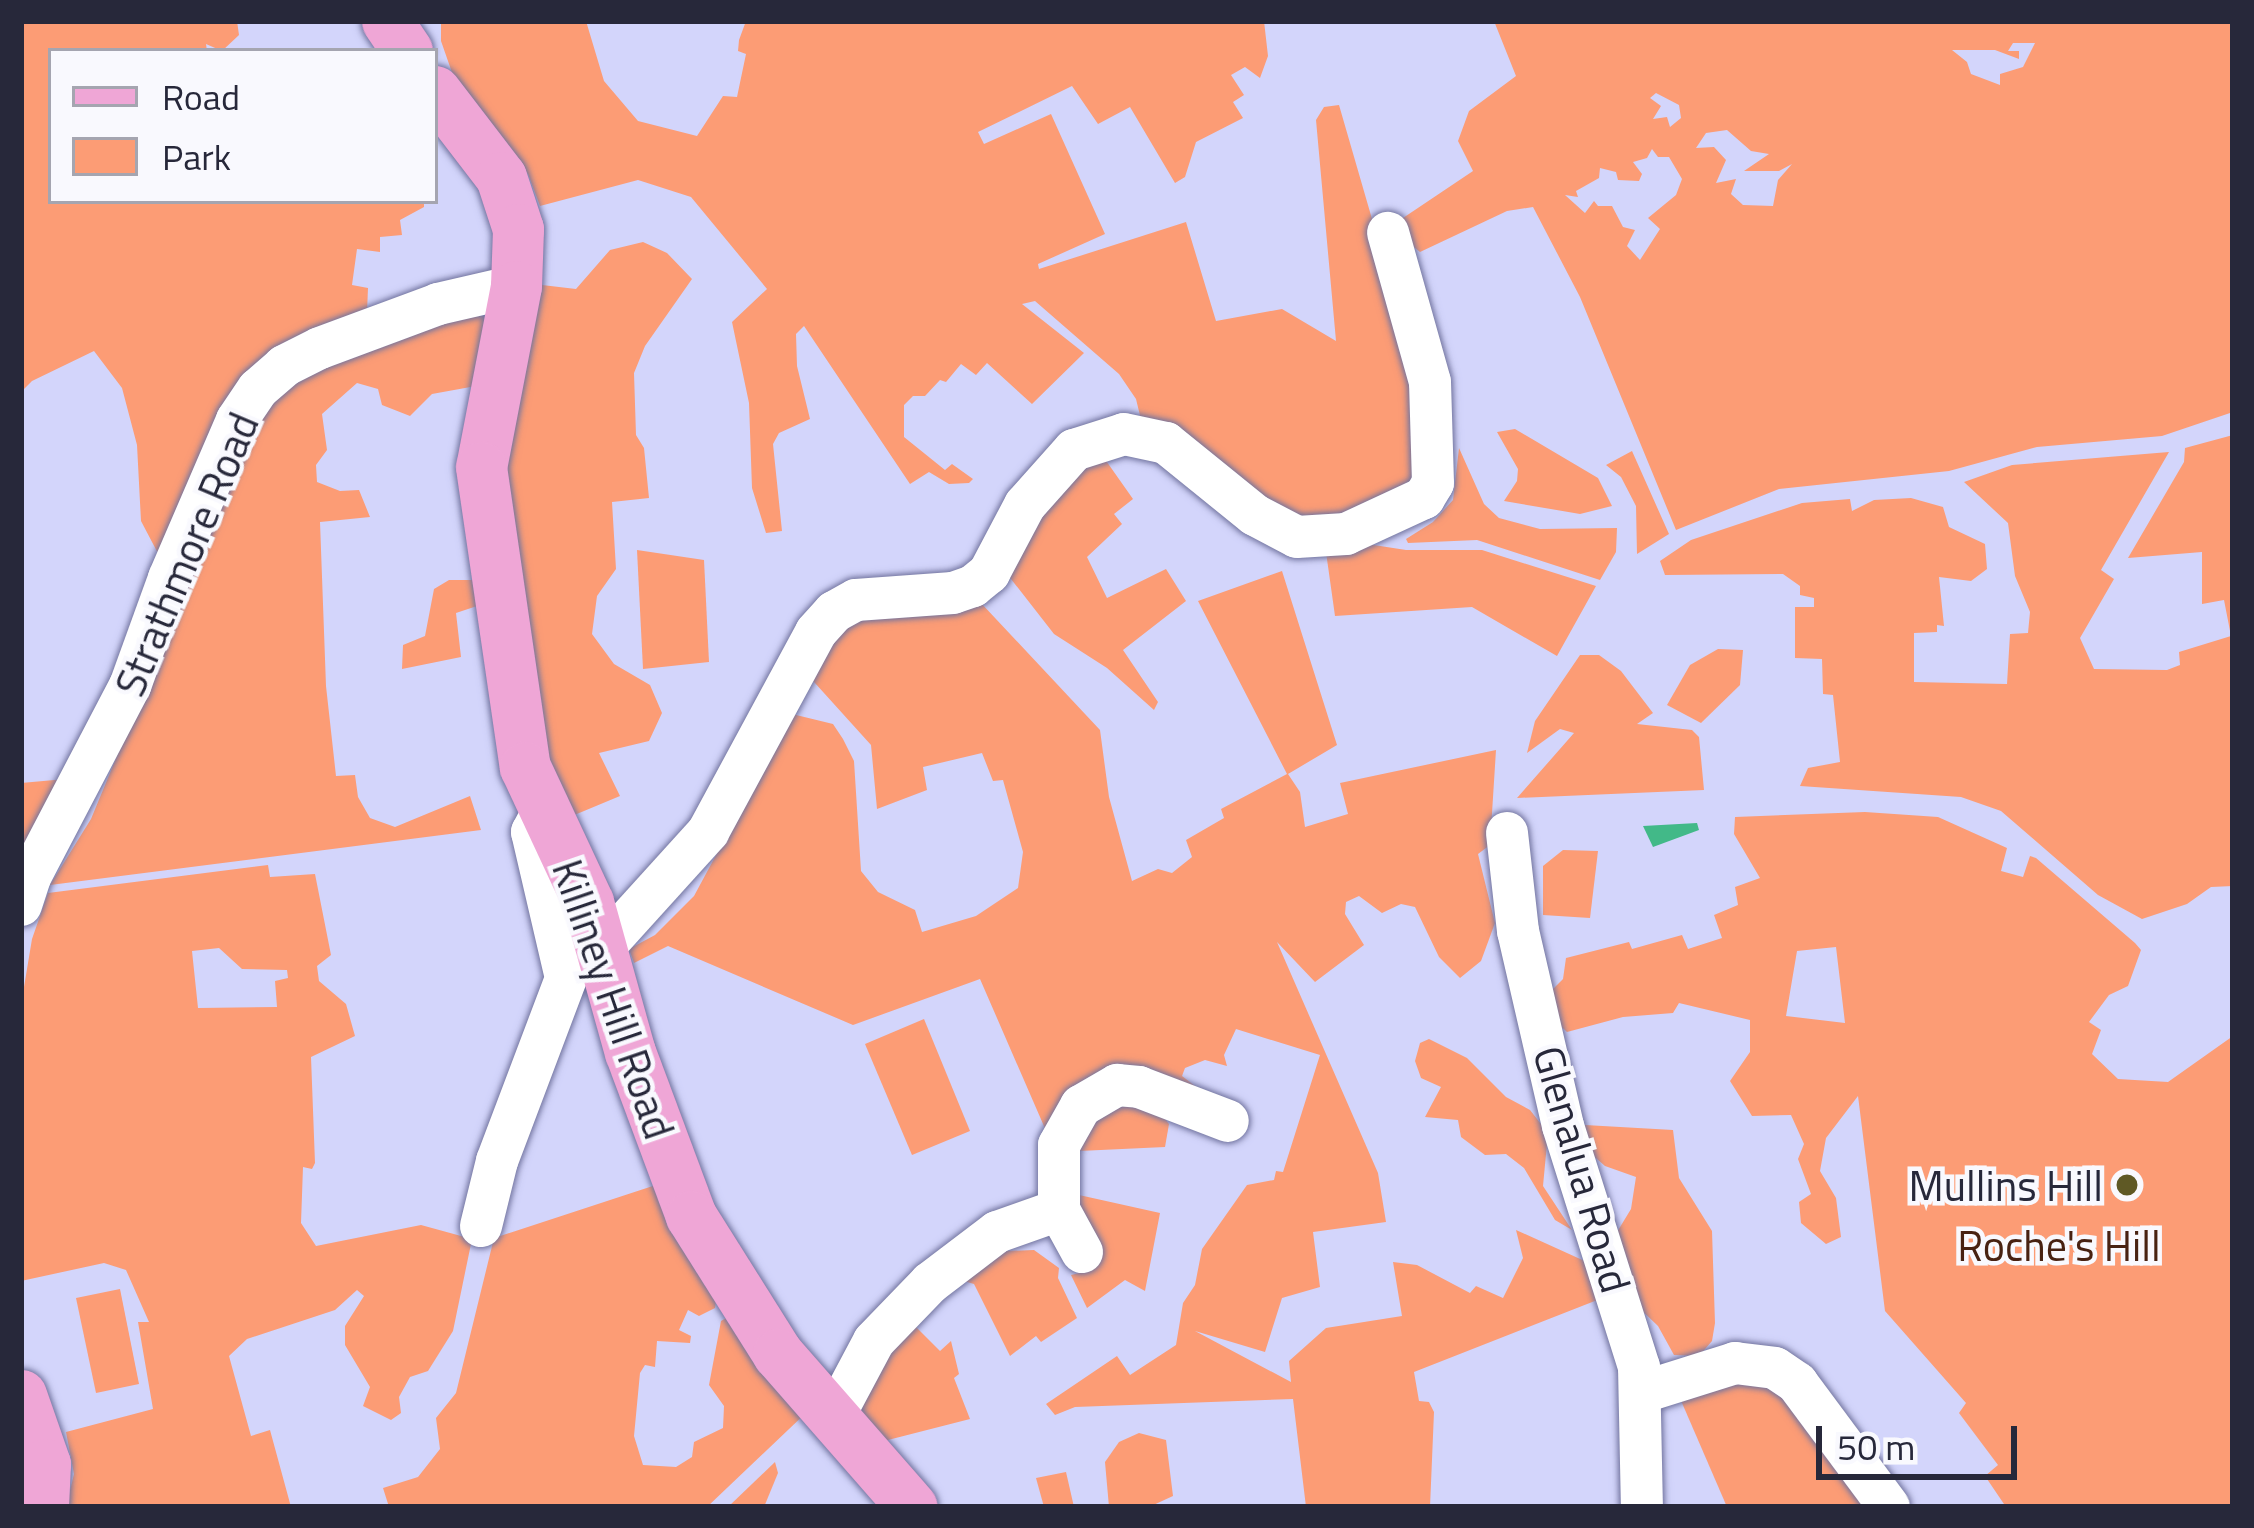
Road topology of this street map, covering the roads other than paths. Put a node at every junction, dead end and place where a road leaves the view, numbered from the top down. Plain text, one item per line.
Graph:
1 (387, 21) edge
2 (404, 48) edge
3 (438, 95) edge
4 (1388, 233) dead end
5 (515, 286) junction
6 (544, 808) junction
7 (1507, 832) dead end
8 (21, 905) edge
9 (602, 949) junction
10 (1228, 1120) dead end
11 (1059, 1210) junction
12 (481, 1226) dead end
13 (1082, 1252) dead end
14 (1640, 1393) junction
15 (21, 1395) edge
16 (832, 1420) junction
17 (43, 1507) edge
18 (912, 1507) edge
19 (1642, 1507) edge
20 (1889, 1507) edge

1 - 2 main road
3 - 5 main road, Killiney Hill Road
4 - 9 street
5 - 6 main road, Killiney Hill Road
5 - 8 street, Strathmore Road
6 - 9 main road, Killiney Hill Road
6 - 12 street
7 - 14 street, Glenalua Road
9 - 16 main road, Killiney Hill Road
10 - 11 street
11 - 13 street
11 - 16 street
14 - 19 street, Glenalua Road
14 - 20 street
15 - 17 main road
16 - 18 main road, Killiney Hill Road

